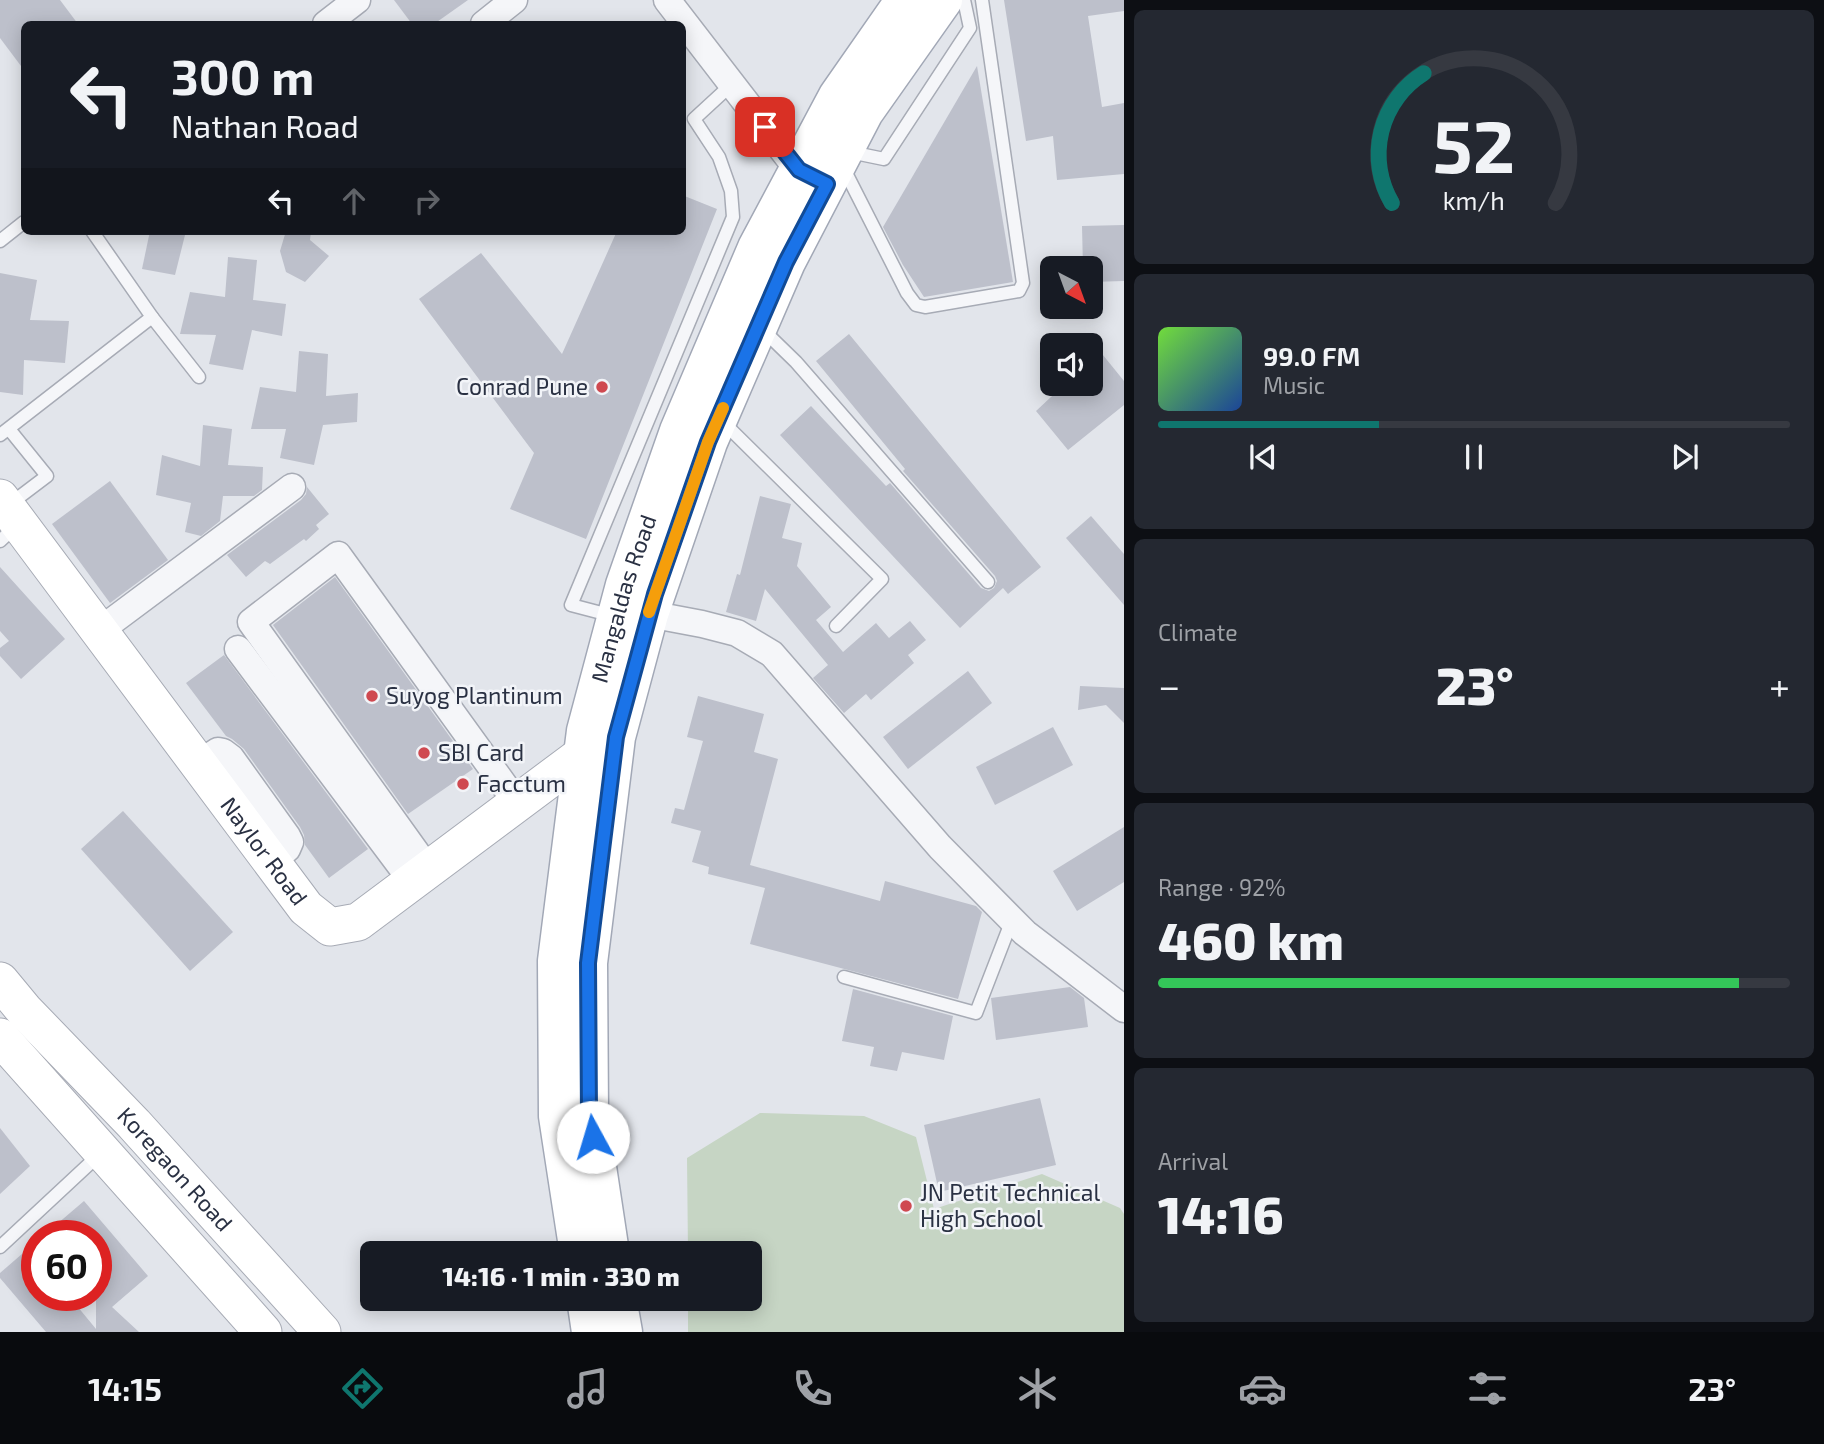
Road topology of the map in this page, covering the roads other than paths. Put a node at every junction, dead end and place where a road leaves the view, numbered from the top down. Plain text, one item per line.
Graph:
1 (357, 0) edge
2 (514, 0) edge
3 (667, 0) edge
4 (905, 0) edge
5 (943, 0) edge
6 (964, 0) edge
7 (982, 0) edge
8 (330, 21) edge
9 (488, 21) edge
10 (683, 21) edge
11 (686, 25) edge
12 (732, 84) junction
13 (827, 166) junction
14 (21, 224) edge
15 (95, 235) edge
16 (0, 241) edge
17 (152, 317) junction
18 (758, 325) junction
19 (199, 377) dead end
20 (719, 418) junction
21 (4, 432) edge
22 (292, 487) dead end
23 (6, 517) edge
24 (988, 582) dead end
25 (633, 615) junction
26 (836, 626) dead end
27 (99, 631) junction
28 (238, 649) dead end
29 (598, 755) junction
30 (517, 803) junction
31 (420, 875) junction
32 (1012, 919) junction
33 (844, 977) dead end
34 (0, 981) edge
35 (1124, 1009) edge
36 (0, 1037) edge
37 (102, 1153) junction
38 (577, 1241) edge
39 (608, 1241) edge
40 (0, 1247) edge
41 (588, 1311) edge
42 (619, 1311) edge
43 (263, 1332) edge
44 (322, 1332) edge
45 (591, 1332) edge
46 (622, 1332) edge

1 - 8 street
2 - 9 street
3 - 10 street
4 - 13 main road, Mangaldas Road
5 - 13 main road, Mangaldas Road
6 - 13 lane
7 - 13 lane
11 - 12 street
12 - 13 street
12 - 25 lane
13 - 18 main road, Mangaldas Road
13 - 25 main road, Mangaldas Road
14 - 16 lane
15 - 17 lane
17 - 19 lane
17 - 21 lane
18 - 20 main road, Mangaldas Road
18 - 24 lane
20 - 25 main road, Mangaldas Road
20 - 26 lane
21 - 23 lane
22 - 27 street
23 - 27 main road, Naylor Road
25 - 29 main road, Mangaldas Road
25 - 32 street
27 - 31 main road, Naylor Road
28 - 31 street
29 - 30 main road, Naylor Road
29 - 38 main road, Mangaldas Road
29 - 39 main road, Mangaldas Road
30 - 31 main road, Naylor Road
30 - 31 street
32 - 33 lane
32 - 35 street
34 - 44 main road, Koregaon Road
36 - 37 main road, Koregaon Road
37 - 40 lane
37 - 43 main road, Koregaon Road
41 - 45 main road
42 - 46 main road

